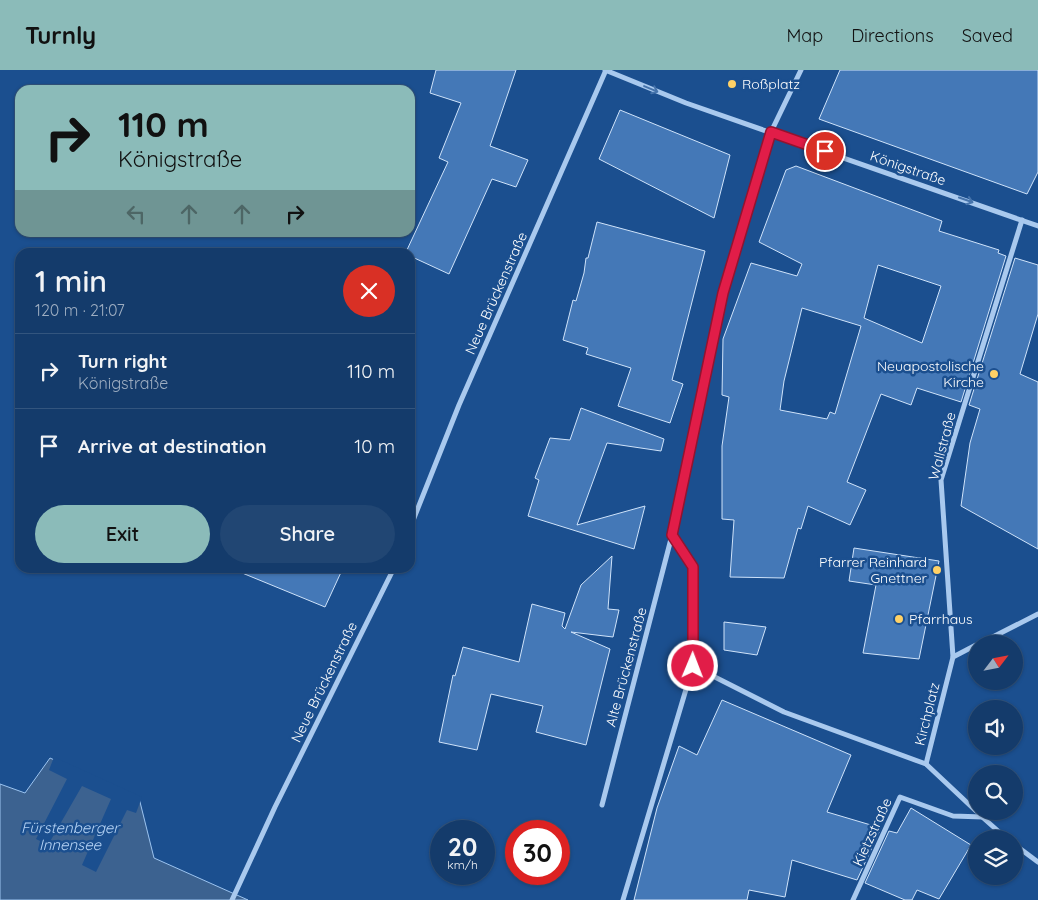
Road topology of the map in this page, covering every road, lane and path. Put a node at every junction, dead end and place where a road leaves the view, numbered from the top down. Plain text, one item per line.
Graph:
1 (606, 70) edge
2 (801, 70) edge
3 (771, 132) junction
4 (1022, 220) junction
5 (1038, 225) edge
6 (415, 515) edge
7 (672, 535) junction
8 (392, 573) edge
9 (1038, 614) edge
10 (996, 635) edge
11 (968, 649) edge
12 (953, 656) junction
13 (693, 666) junction
14 (926, 764) junction
15 (968, 803) edge
16 (602, 805) dead end
17 (968, 817) edge
18 (986, 820) edge
19 (997, 830) edge
20 (1023, 851) edge
21 (1038, 862) edge
22 (232, 900) edge
23 (622, 900) edge
24 (853, 900) edge

1 -> 3 street, Königstraße
1 - 6 street, Neue Brückenstraße
2 - 3 street, Alte Brückenstraße
3 -> 4 street, Königstraße
3 - 7 street, Alte Brückenstraße
4 - 5 street, Königstraße
4 - 12 street, Wallstraße
7 - 13 street
7 - 16 street, Alte Brückenstraße
8 - 22 street, Neue Brückenstraße
9 - 10 street
11 - 12 street
12 - 14 street, Kirchplatz
13 - 14 street
13 - 23 street
14 - 15 street, Kirchplatz
17 - 24 street, Kietzstraße
18 - 19 street, Kirchplatz
20 - 21 street

